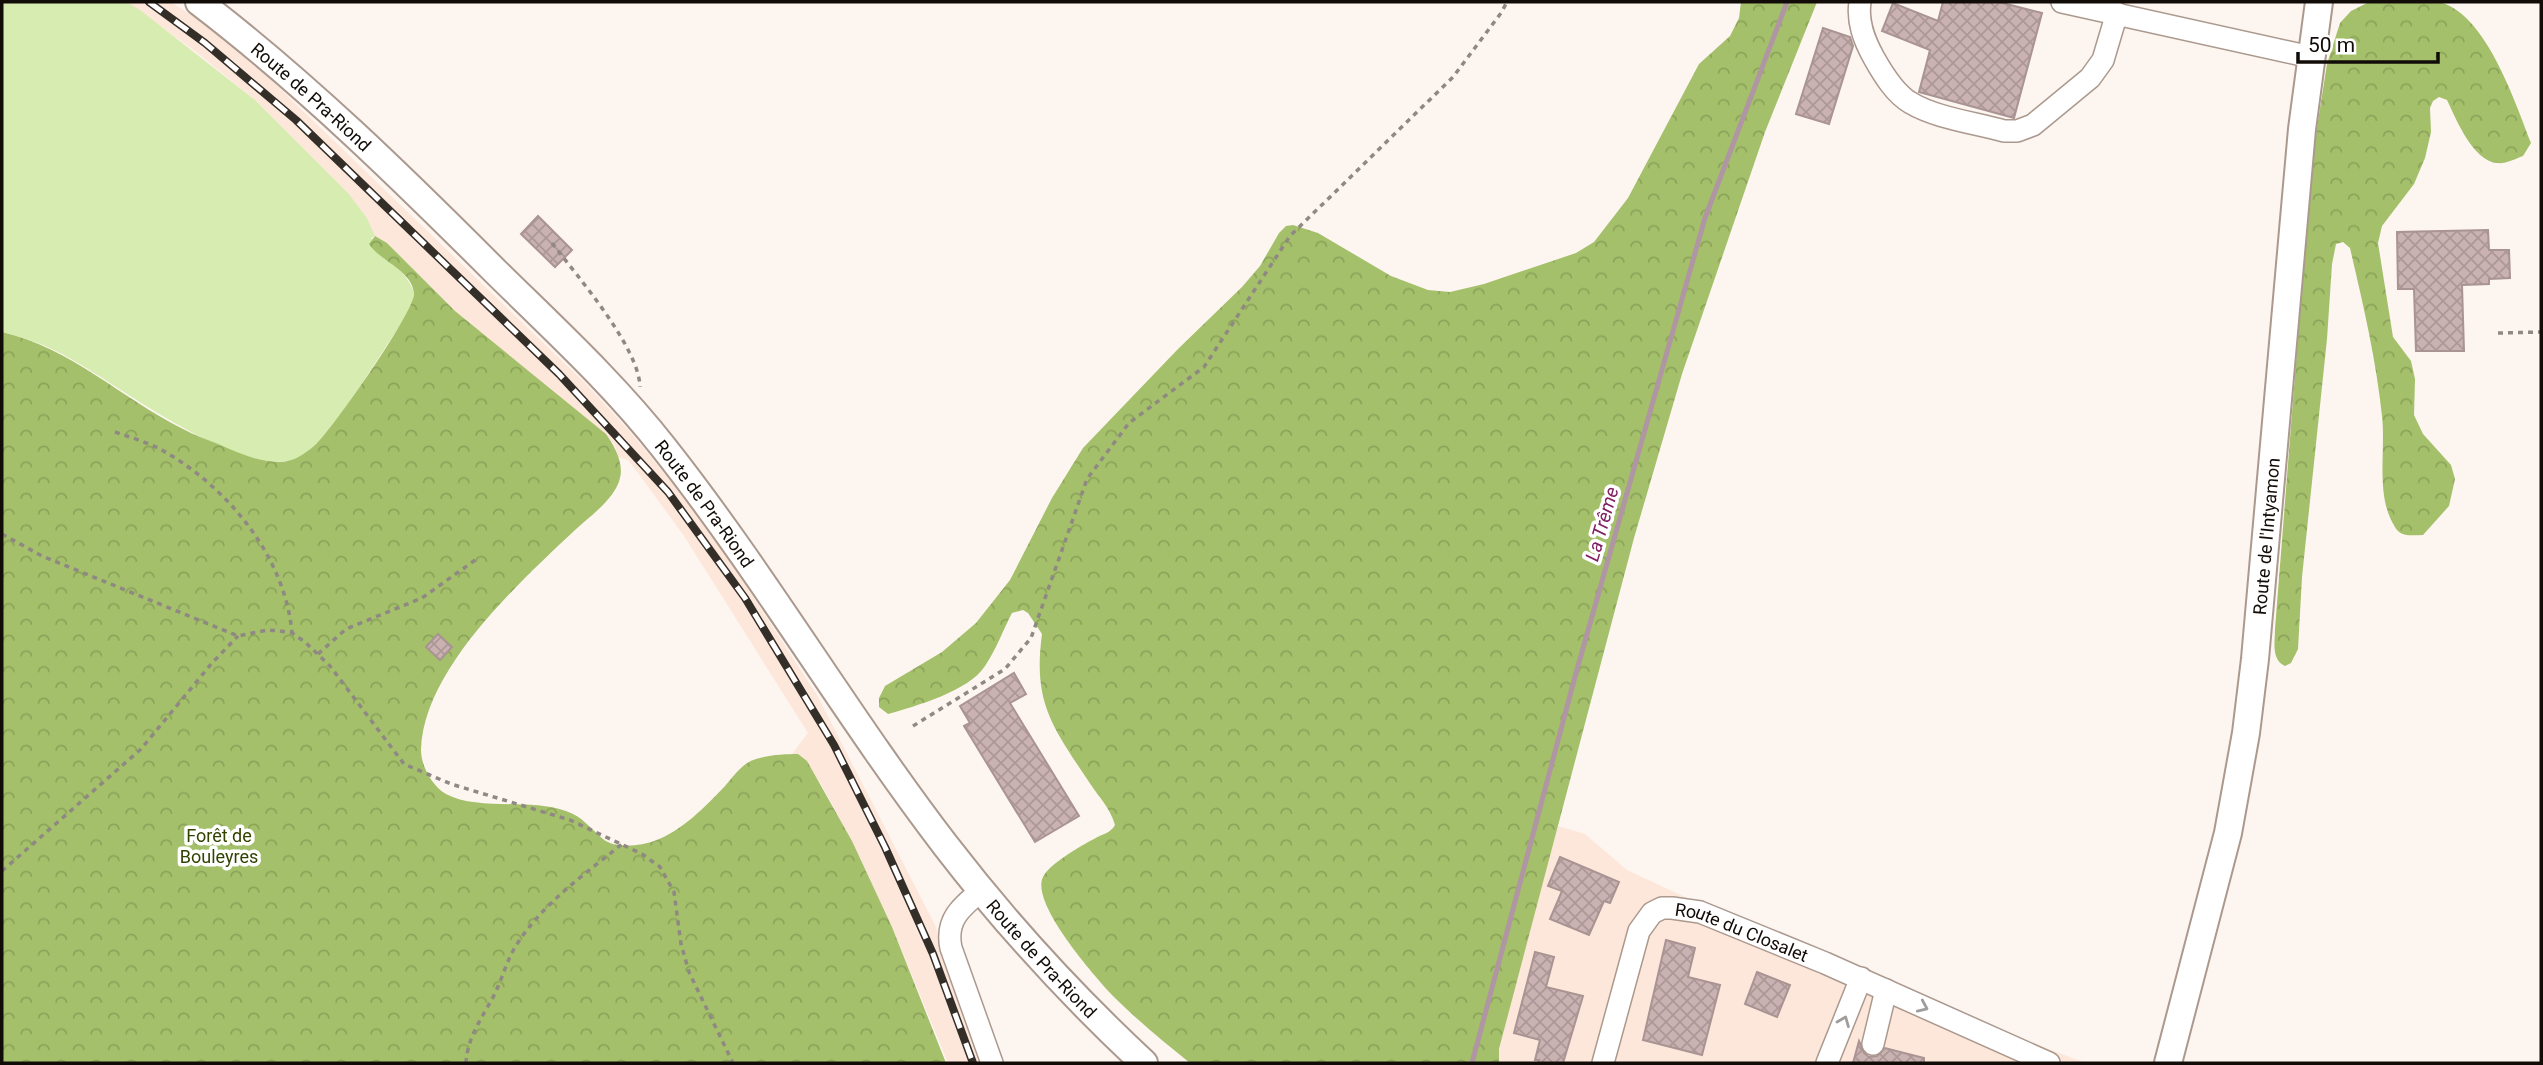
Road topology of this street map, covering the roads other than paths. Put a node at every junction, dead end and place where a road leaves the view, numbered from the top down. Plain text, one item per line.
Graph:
1 (199, 2) edge
2 (1860, 2) edge
3 (2062, 2) edge
4 (2319, 2) edge
5 (2116, 13) junction
6 (2311, 57) junction
7 (982, 890) junction
8 (1861, 978) junction
9 (1886, 990) junction
10 (1872, 1044) dead end
11 (992, 1063) edge
12 (1144, 1063) edge
13 (1603, 1063) edge
14 (1827, 1063) edge
15 (2049, 1063) edge
16 (2168, 1063) edge

1 - 7 main road, Route de Pra-Riond
2 - 5 street
3 - 5 street
4 - 6 main road, Route de l'Intyamon
5 - 6 street
6 - 16 main road, Route de l'Intyamon
7 - 11 street
7 - 12 main road, Route de Pra-Riond
8 - 9 street, Route du Closalet
8 - 13 street, Route du Closalet
14 -> 8 street
9 - 10 street
9 -> 15 street, Route du Closalet

